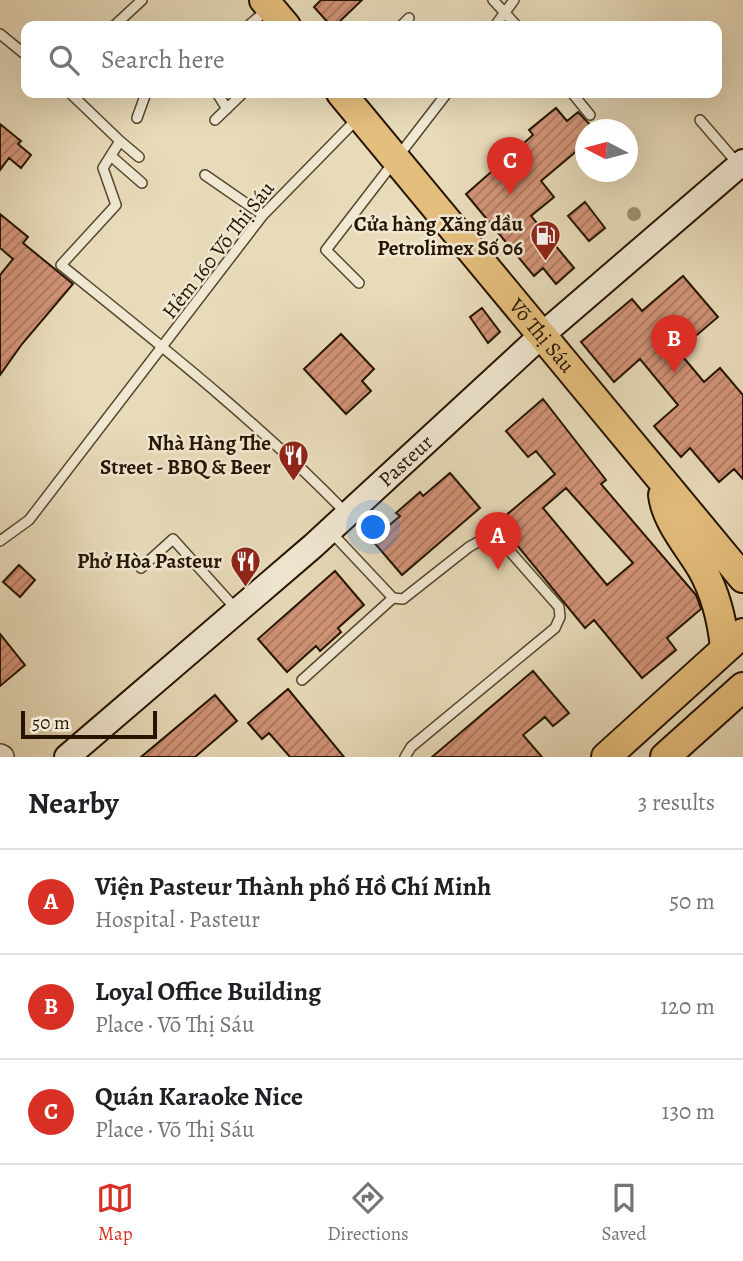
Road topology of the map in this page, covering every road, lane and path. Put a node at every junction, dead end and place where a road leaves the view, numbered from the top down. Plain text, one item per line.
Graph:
1 (142, 0) edge
2 (493, 0) edge
3 (514, 0) edge
4 (273, 11) edge
5 (505, 12) junction
6 (409, 19) dead end
7 (119, 21) edge
8 (256, 21) edge
9 (407, 21) edge
10 (499, 21) edge
11 (513, 21) edge
12 (0, 34) edge
13 (21, 51) edge
14 (76, 98) edge
15 (144, 98) edge
16 (220, 98) edge
17 (238, 98) edge
18 (345, 98) edge
19 (443, 98) edge
20 (576, 98) edge
21 (227, 109) junction
22 (360, 115) junction
23 (590, 115) dead end
24 (137, 118) dead end
25 (215, 120) dead end
26 (700, 120) dead end
27 (120, 141) junction
28 (111, 156) junction
29 (139, 158) dead end
30 (395, 158) junction
31 (741, 164) edge
32 (205, 175) dead end
33 (142, 183) dead end
34 (263, 215) junction
35 (359, 284) dead end
36 (542, 335) junction
37 (163, 348) junction
38 (661, 479) junction
39 (337, 521) junction
40 (0, 541) edge
41 (141, 568) dead end
42 (743, 578) edge
43 (393, 598) junction
44 (237, 610) junction
45 (734, 640) edge
46 (302, 680) dead end
47 (743, 687) edge
48 (67, 757) edge
49 (405, 757) edge
50 (606, 757) edge
51 (665, 757) edge

1 - 7 lane
2 - 5 lane
3 - 5 lane
4 - 8 lane
5 - 10 lane
5 - 11 lane
6 - 9 lane
12 - 13 lane
14 - 27 lane
15 - 24 lane
16 - 21 lane
17 - 21 lane
18 - 22 main road, Võ Thị Sáu
19 - 30 lane
20 - 23 lane
21 - 25 lane
22 - 30 main road, Võ Thị Sáu
22 - 34 lane, Hẻm 160 Võ Thị Sáu
26 - 31 lane
27 - 28 lane
27 - 29 lane
28 - 33 lane
28 - 37 lane
30 - 35 lane
30 - 36 main road, Võ Thị Sáu
31 - 36 main road, Pasteur
32 - 34 lane
34 - 37 lane, Hẻm 160 Võ Thị Sáu
36 - 38 main road, Võ Thị Sáu
36 - 39 main road, Pasteur
37 - 39 lane
37 - 40 lane, Hẻm 160 Võ Thị Sáu
38 - 42 main road, Võ Thị Sáu
38 - 45 main road
39 - 43 lane
39 - 44 main road, Pasteur
41 - 44 lane
43 - 46 lane
43 - 49 lane
44 - 48 main road, Pasteur
45 - 50 main road
47 - 51 main road

